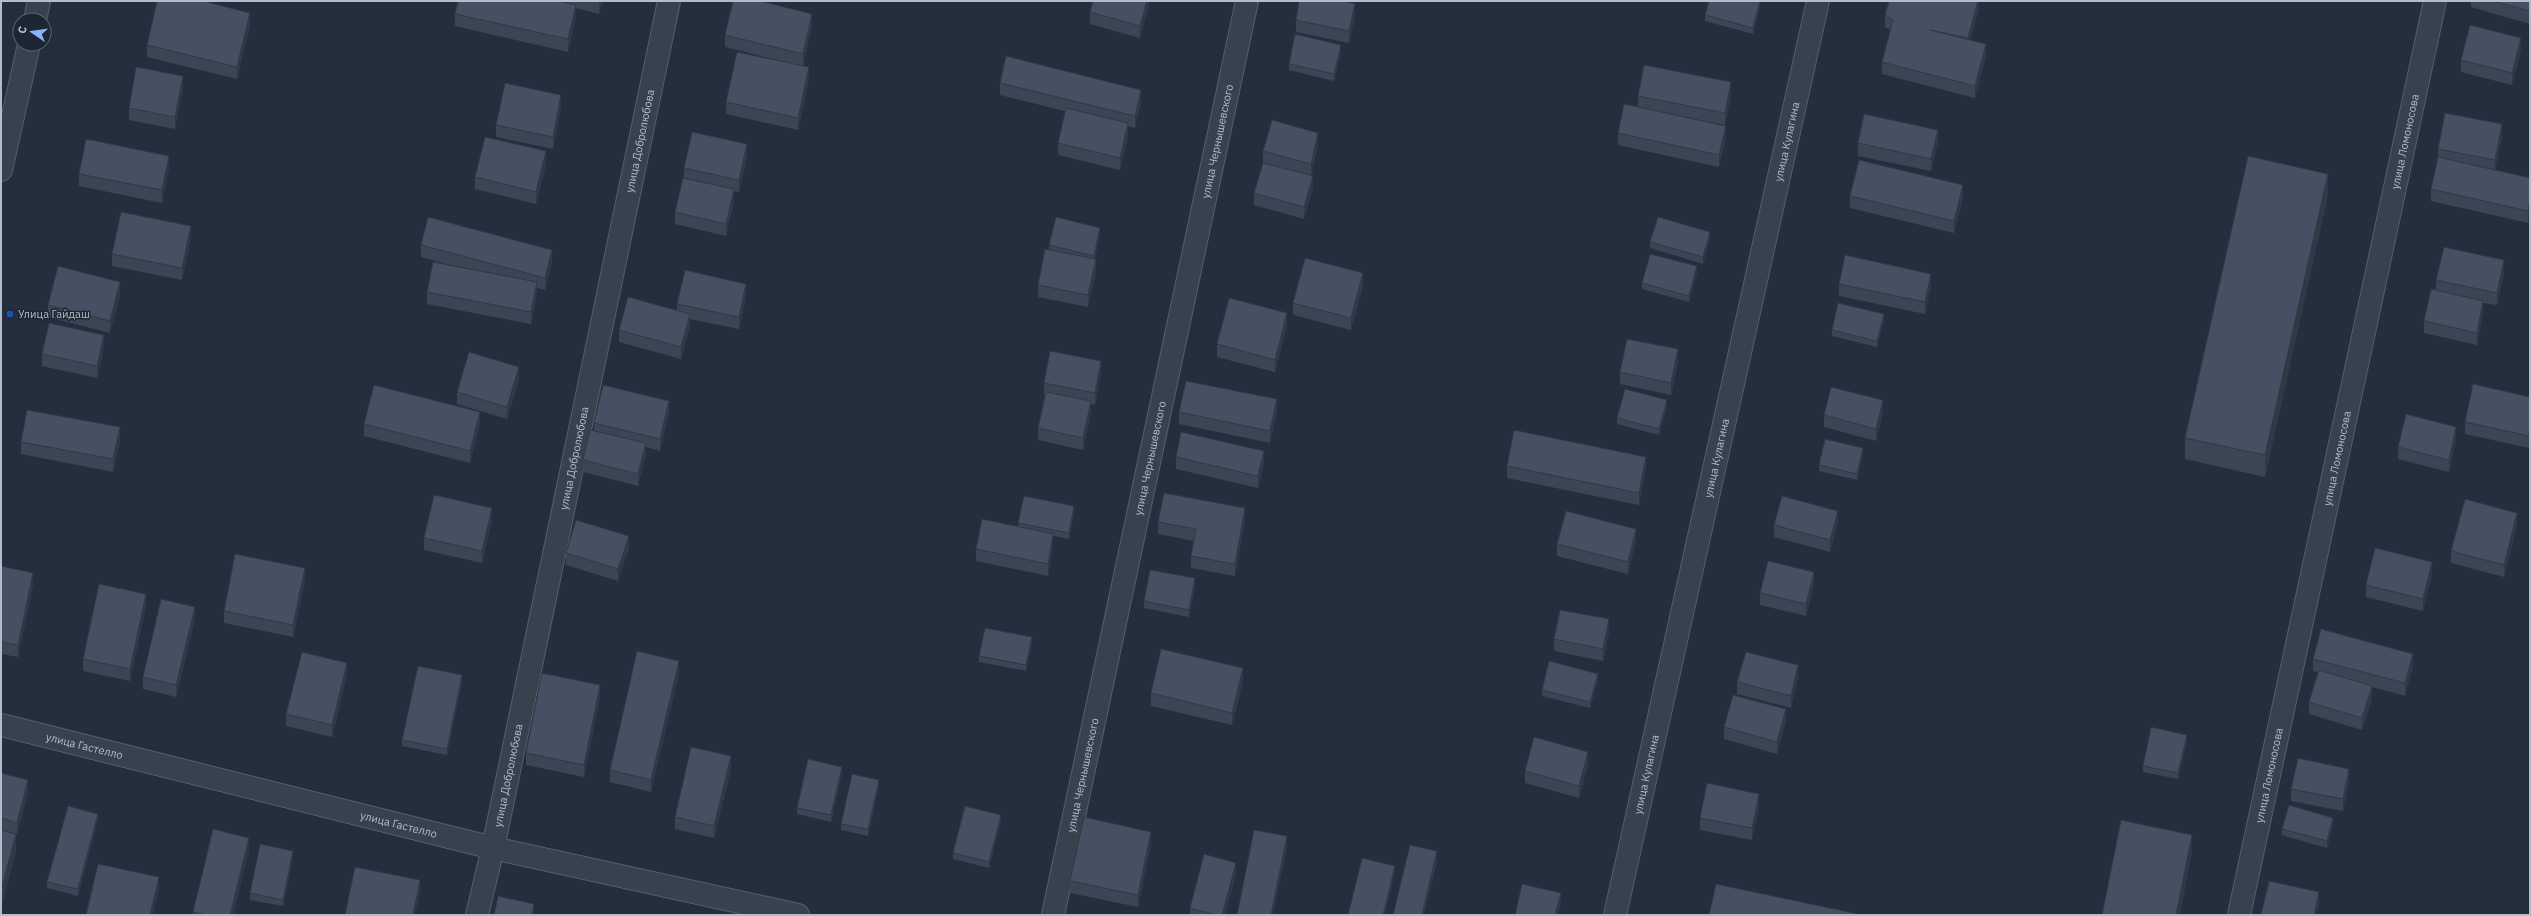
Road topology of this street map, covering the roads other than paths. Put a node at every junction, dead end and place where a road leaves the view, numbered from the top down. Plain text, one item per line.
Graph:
1 (39, 1) edge
2 (669, 1) edge
3 (1247, 1) edge
4 (1818, 1) edge
5 (2435, 1) edge
6 (36, 12) edge
7 (27, 52) edge
8 (1, 170) edge
9 (1, 725) edge
10 (493, 848) junction
11 (477, 915) edge
12 (798, 915) edge
13 (1053, 915) edge
14 (1615, 915) edge
15 (2239, 915) edge

1 - 6 street
2 - 10 street, улица Добролюбова
3 - 13 street, улица Чернышевского
4 - 14 street, улица Кулагина
5 - 15 street, улица Ломоносова
7 - 8 street
9 - 10 street, улица Гастелло
10 - 11 street, улица Добролюбова
10 - 12 street, улица Гастелло

